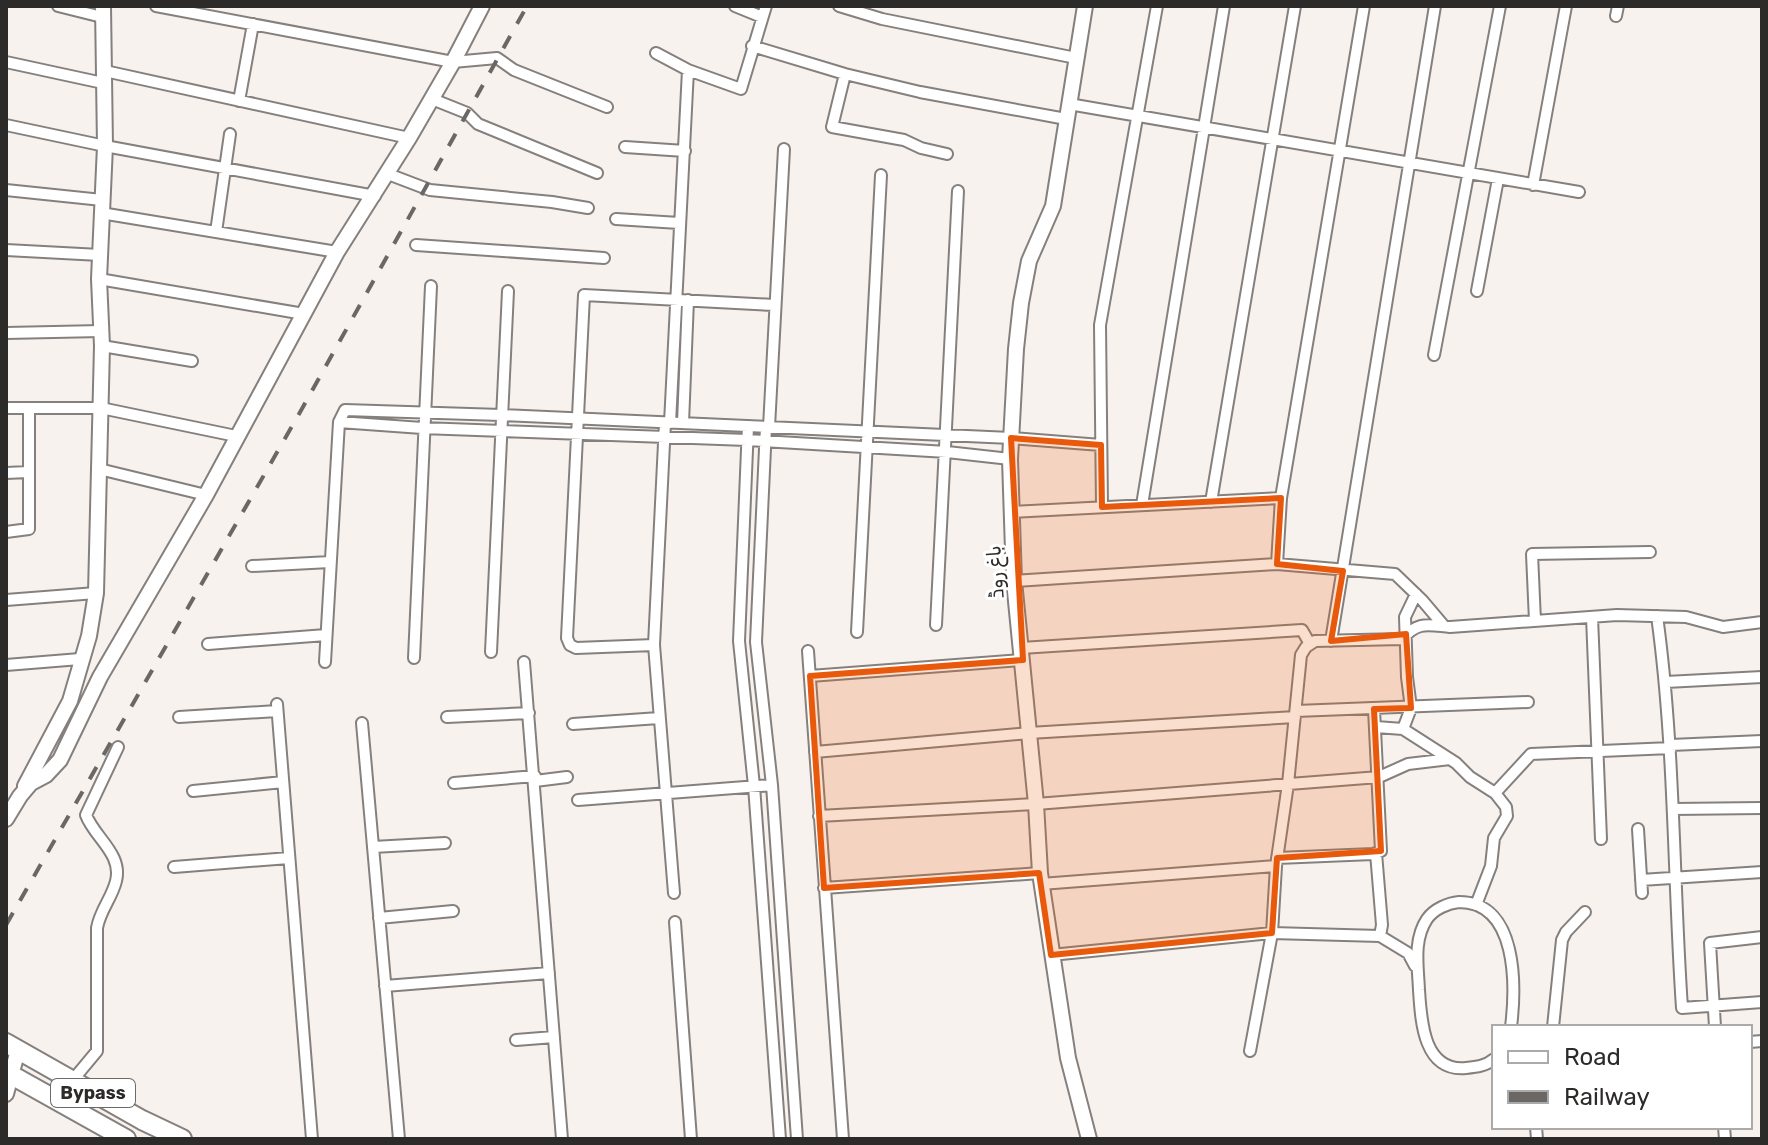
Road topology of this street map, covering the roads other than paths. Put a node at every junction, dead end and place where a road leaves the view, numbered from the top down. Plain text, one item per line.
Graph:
1 (58, 6) edge
2 (156, 6) edge
3 (482, 6) edge
4 (735, 6) edge
5 (766, 6) edge
6 (839, 6) edge
7 (1085, 6) edge
8 (1157, 6) edge
9 (1224, 6) edge
10 (1295, 6) edge
11 (1364, 6) edge
12 (1435, 6) edge
13 (1500, 6) edge
14 (1566, 6) edge
15 (103, 11) edge
16 (762, 17) junction
17 (253, 24) junction
18 (752, 46) junction
19 (656, 53) dead end
20 (1076, 58) junction
21 (6, 62) edge
22 (453, 62) junction
23 (688, 70) junction
24 (845, 74) junction
25 (104, 77) junction
26 (432, 99) junction
27 (239, 101) junction
28 (607, 107) dead end
29 (1068, 111) junction
30 (1138, 117) junction
31 (6, 125) edge
32 (1204, 128) junction
33 (230, 134) dead end
34 (409, 138) junction
35 (1274, 140) junction
36 (105, 146) junction
37 (625, 147) dead end
38 (784, 149) dead end
39 (685, 151) junction
40 (1340, 151) junction
41 (947, 154) dead end
42 (1409, 163) junction
43 (225, 168) junction
44 (597, 173) dead end
45 (388, 174) junction
46 (1468, 174) junction
47 (881, 175) dead end
48 (1498, 179) junction
49 (1533, 185) junction
50 (6, 190) edge
51 (958, 191) dead end
52 (1579, 192) dead end
53 (375, 196) junction
54 (101, 206) junction
55 (588, 208) dead end
56 (616, 219) dead end
57 (679, 223) junction
58 (216, 232) junction
59 (416, 245) dead end
60 (6, 250) edge
61 (337, 252) junction
62 (100, 255) junction
63 (604, 258) dead end
64 (99, 279) junction
65 (431, 286) dead end
66 (508, 291) dead end
67 (1477, 291) dead end
68 (675, 298) junction
69 (688, 300) junction
70 (774, 305) junction
71 (304, 314) junction
72 (6, 333) edge
73 (101, 338) junction
74 (1434, 355) dead end
75 (192, 361) dead end
76 (6, 408) edge
77 (29, 408) junction
78 (101, 408) junction
79 (423, 412) junction
80 (501, 415) junction
81 (579, 419) junction
82 (339, 422) junction
83 (668, 423) junction
84 (683, 423) junction
85 (748, 426) junction
86 (767, 427) junction
87 (422, 428) junction
88 (500, 431) junction
89 (868, 431) junction
90 (578, 434) junction
91 (945, 435) junction
92 (236, 436) junction
93 (664, 437) junction
94 (1011, 438) junction
95 (747, 440) junction
96 (765, 442) junction
97 (1101, 445) junction
98 (867, 449) junction
99 (942, 452) junction
100 (1010, 459) junction
101 (99, 469) junction
102 (28, 472) junction
103 (6, 473) edge
104 (206, 495) junction
105 (1281, 498) junction
106 (1211, 502) junction
107 (1142, 505) junction
108 (1102, 507) junction
109 (1011, 512) junction
110 (6, 532) edge
111 (1650, 552) dead end
112 (330, 562) junction
113 (1277, 564) junction
114 (252, 566) dead end
115 (1343, 571) junction
116 (1014, 581) junction
117 (96, 593) junction
118 (1416, 594) junction
119 (6, 600) edge
120 (1657, 616) junction
121 (1592, 617) junction
122 (1535, 621) junction
123 (1762, 622) edge
124 (936, 625) dead end
125 (1444, 626) junction
126 (857, 632) dead end
127 (1406, 634) junction
128 (326, 635) junction
129 (739, 641) junction
130 (1331, 641) junction
131 (756, 642) junction
132 (208, 644) dead end
133 (1310, 644) junction
134 (654, 645) junction
135 (808, 651) dead end
136 (491, 652) dead end
137 (1022, 654) junction
138 (414, 658) dead end
139 (80, 659) junction
140 (325, 662) dead end
141 (524, 662) dead end
142 (6, 665) edge
143 (810, 676) junction
144 (1762, 677) edge
145 (1666, 682) junction
146 (1528, 702) dead end
147 (1411, 708) junction
148 (1374, 709) junction
149 (529, 713) junction
150 (1295, 714) junction
151 (179, 717) dead end
152 (447, 717) dead end
153 (659, 718) junction
154 (362, 723) dead end
155 (573, 724) dead end
156 (1376, 727) junction
157 (1403, 729) junction
158 (1029, 733) junction
159 (1762, 741) edge
160 (1671, 746) junction
161 (118, 747) dead end
162 (1597, 750) junction
163 (815, 752) junction
164 (1450, 759) junction
165 (567, 777) dead end
166 (1379, 777) junction
167 (535, 779) junction
168 (283, 782) junction
169 (454, 783) dead end
170 (1288, 784) junction
171 (772, 785) junction
172 (754, 786) junction
173 (193, 791) dead end
174 (667, 792) junction
175 (1495, 793) junction
176 (20, 796) junction
177 (578, 800) dead end
178 (1036, 804) junction
179 (1762, 808) edge
180 (1673, 809) junction
181 (819, 816) junction
182 (6, 819) edge
183 (1638, 829) dead end
184 (1601, 839) dead end
185 (445, 843) dead end
186 (373, 847) junction
187 (1376, 853) junction
188 (289, 858) junction
189 (1277, 862) junction
190 (174, 867) dead end
191 (1762, 872) edge
192 (1674, 877) junction
193 (1040, 879) junction
194 (1641, 880) junction
195 (824, 888) junction
196 (674, 893) dead end
197 (1642, 893) dead end
198 (1476, 905) junction
199 (453, 911) dead end
200 (1585, 912) dead end
201 (379, 918) junction
202 (675, 922) dead end
203 (1272, 933) junction
204 (1380, 936) junction
205 (1762, 937) edge
206 (1417, 942) junction
207 (782, 946) junction
208 (766, 947) junction
209 (1404, 951) junction
210 (1051, 955) junction
211 (549, 973) junction
212 (1418, 976) junction
213 (385, 986) junction
214 (1762, 1002) edge
215 (1713, 1006) junction
216 (1511, 1025) edge
217 (1553, 1025) edge
218 (1715, 1025) edge
219 (554, 1037) junction
220 (516, 1040) dead end
221 (12, 1046) edge
222 (1250, 1051) dead end
223 (1492, 1060) edge
224 (1479, 1066) junction
225 (1492, 1069) edge
226 (9, 1073) edge
227 (72, 1081) junction
228 (6, 1094) edge
229 (126, 1139) edge
230 (182, 1139) edge
231 (312, 1139) edge
232 (399, 1139) edge
233 (562, 1139) edge
234 (691, 1139) edge
235 (780, 1139) edge
236 (797, 1139) edge
237 (843, 1139) edge
238 (1089, 1139) edge

1 - 15 street
2 - 17 street
3 - 22 street
4 - 16 street
5 - 16 street
6 - 20 street
7 - 20 street, باغ روڈ
8 - 30 street
9 - 32 street
10 - 35 street
11 - 40 street
12 - 42 street
13 - 46 street
14 - 49 street
15 - 25 street
16 - 18 street
17 - 22 street
17 - 27 street
18 - 23 street
18 - 24 street
19 - 23 street
20 - 29 street, باغ روڈ
21 - 25 street
22 - 26 street
22 - 28 street
23 - 39 street
24 - 29 street
24 - 41 street
25 - 27 street
25 - 36 street
26 - 34 street
26 - 44 street
27 - 34 street
29 - 30 street
29 - 94 street, باغ روڈ
30 - 32 street
30 - 97 street
31 - 36 street
32 - 35 street
32 - 107 street
33 - 43 street
34 - 45 street
35 - 40 street
35 - 106 street
36 - 43 street
36 - 54 street
37 - 39 street
38 - 70 street
39 - 57 street
40 - 42 street
40 - 105 street
42 - 46 street
42 - 115 street
43 - 53 street
43 - 58 street
45 - 53 street
45 - 55 street
46 - 48 street
46 - 74 street
47 - 89 street
48 - 49 street
48 - 67 street
49 - 52 street
50 - 54 street
51 - 91 street
53 - 61 street
54 - 58 street
54 - 62 street
56 - 57 street
57 - 68 street
58 - 61 street
59 - 63 street
60 - 62 street
61 - 71 street
62 - 64 street
64 - 71 street
64 - 73 street
65 - 79 street
66 - 80 street
68 - 69 street
68 - 81 street
68 - 83 street
69 - 70 street
69 - 84 street
70 - 86 street
71 - 92 street
72 - 73 street
73 - 75 street
73 - 78 street
76 - 77 street
77 - 78 street
77 - 102 street
78 - 92 street
78 - 101 street
79 - 80 street
79 - 82 street
79 - 87 street
80 - 81 street
80 - 88 street
81 - 83 street
81 - 90 street
82 - 87 street
82 - 112 street
83 - 84 street
83 - 93 street
84 - 85 street
85 - 86 street
85 - 95 street
86 - 89 street
86 - 96 street
87 - 88 street
87 - 138 street
88 - 90 street
88 - 136 street
89 - 91 street
89 - 98 street
90 - 93 street
90 - 134 street
91 - 94 street
91 - 99 street
92 - 104 street
93 - 95 street
93 - 134 street
94 - 97 street
94 - 100 street, باغ روڈ
95 - 96 street
95 - 129 street
96 - 98 street
96 - 131 street
97 - 108 street
98 - 99 street
98 - 126 street
99 - 100 street
99 - 124 street
100 - 109 street, باغ روڈ
101 - 104 street
101 - 117 street
102 - 103 street
102 - 110 street
104 - 176 street
105 - 106 street
105 - 113 street
106 - 107 street
107 - 108 street
108 - 109 street
109 - 116 street, باغ روڈ
111 - 122 street
112 - 114 street
112 - 128 street
113 - 115 street
113 - 116 street
115 - 118 street
115 - 130 street
116 - 137 street, باغ روڈ
117 - 119 street
117 - 139 street
118 - 125 street
118 - 127 street
120 - 121 street
120 - 123 street
120 - 145 street
121 - 122 street
121 - 162 street
122 - 125 street
125 - 127 street
127 - 130 street
127 - 147 street
128 - 132 street
128 - 140 street
129 - 131 street
129 - 172 street
130 - 133 street
131 - 171 street
133 - 137 street
133 - 150 street
134 - 153 street
135 - 143 street
137 - 143 street
137 - 158 street, باغ روڈ
139 - 142 street
139 - 176 street
141 - 149 street
143 - 163 street
144 - 145 street
145 - 160 street
146 - 147 street
147 - 148 street
147 - 157 street
148 - 150 street
148 - 156 street
149 - 152 street
149 - 167 street
150 - 158 street
150 - 170 street
151 - 168 street
153 - 155 street
153 - 174 street
154 - 186 street
156 - 157 street
156 - 166 street
157 - 164 street
158 - 163 street
158 - 178 street, باغ روڈ
159 - 160 street
160 - 162 street
160 - 180 street
161 - 227 street
162 - 175 street
162 - 184 street
163 - 181 street
164 - 166 street
164 - 175 street
165 - 167 street
166 - 170 street
166 - 187 street
167 - 169 street
167 - 211 street
168 - 173 street
168 - 188 street
170 - 178 street
170 - 189 street
171 - 172 street
171 - 207 street
172 - 174 street
172 - 208 street
174 - 177 street
174 - 196 street
175 - 198 street
176 - 182 street
178 - 181 street
178 - 193 street, باغ روڈ
179 - 180 street
180 - 192 street
181 - 195 street
183 - 194 street
185 - 186 street
186 - 201 street
187 - 189 street
187 - 204 street
188 - 190 street
188 - 231 street
189 - 193 street
189 - 203 street
191 - 192 street
192 - 194 street
192 - 215 street
193 - 195 street
193 - 210 street, باغ روڈ
194 - 197 street
195 - 237 street
198 - 206 street
198 - 216 street
199 - 201 street
200 - 217 street
201 - 213 street
202 - 234 street
203 - 204 street
203 - 210 street
203 - 222 street
204 - 209 street
205 - 215 street
206 - 209 street
206 - 212 street
207 - 208 street
207 - 236 street
208 - 235 street
209 - 212 street
210 - 238 street, باغ روڈ
211 - 213 street
211 - 219 street
212 - 224 street
213 - 232 street
214 - 215 street
215 - 218 street
219 - 220 street
219 - 233 street
221 - 226 street
221 - 227 highway, Bypass
223 - 224 street
224 - 225 street
226 - 228 street
226 - 229 highway, Bypass
227 - 230 highway, Bypass

